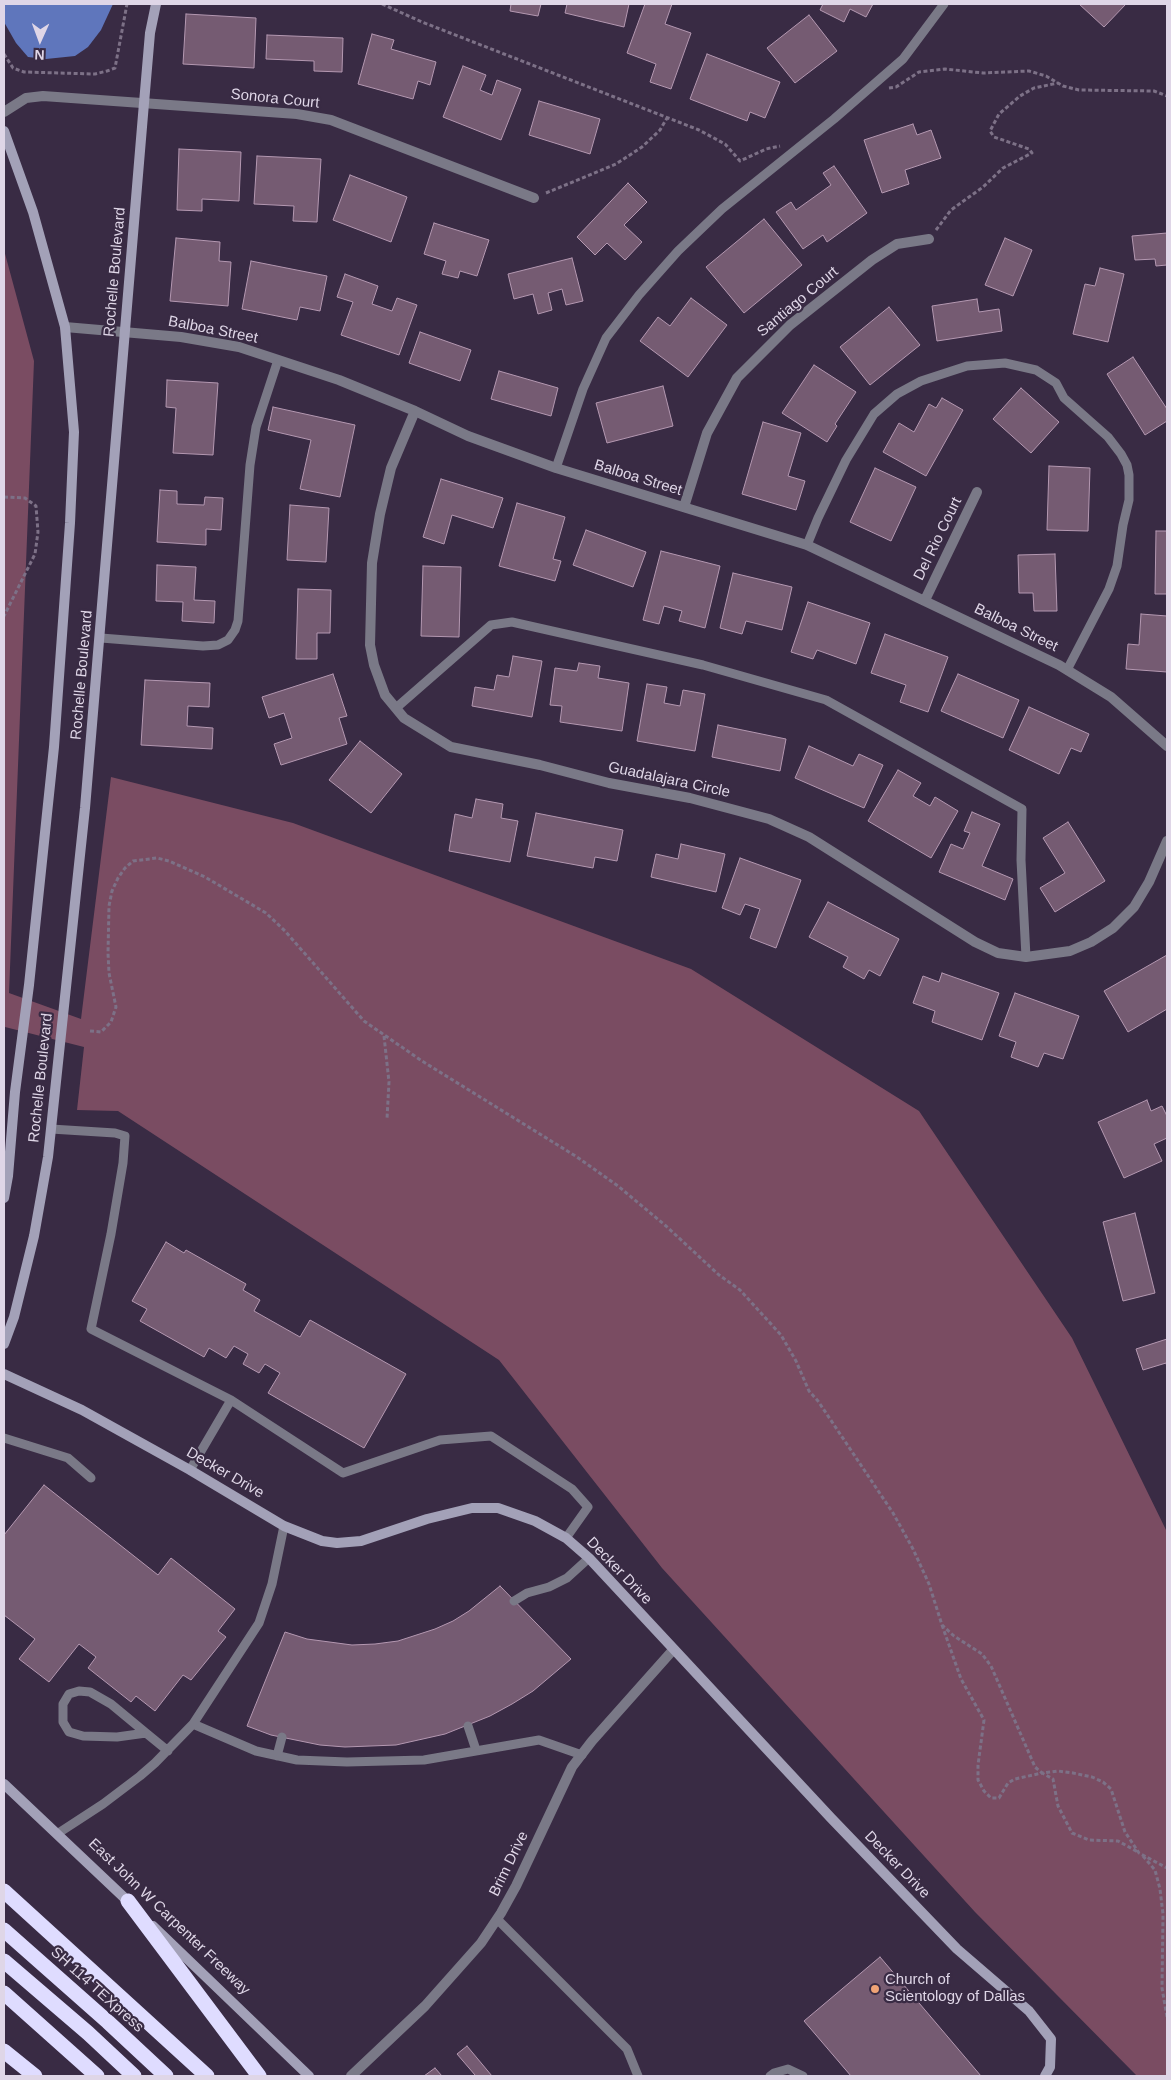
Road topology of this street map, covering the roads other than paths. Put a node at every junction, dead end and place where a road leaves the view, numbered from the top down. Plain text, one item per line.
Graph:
1 (156, 4) edge
2 (944, 4) edge
3 (144, 103) junction
4 (4, 112) edge
5 (4, 131) edge
6 (534, 198) road end
7 (929, 239) road end
8 (65, 328) junction
9 (125, 332) junction
10 (278, 360) junction
11 (415, 411) junction
12 (556, 468) junction
13 (977, 492) dead end
14 (684, 508) junction
15 (807, 545) junction
16 (925, 600) junction
17 (101, 638) junction
18 (1067, 670) junction
19 (396, 708) junction
20 (1167, 746) edge
21 (1167, 841) edge
22 (1026, 958) junction
23 (51, 1129) junction
24 (4, 1198) edge
25 (4, 1344) edge
26 (4, 1374) edge
27 (231, 1400) junction
28 (4, 1438) edge
29 (190, 1470) junction
30 (91, 1478) dead end
31 (284, 1526) junction
32 (566, 1538) junction
33 (589, 1558) junction
34 (514, 1601) dead end
35 (674, 1650) junction
36 (193, 1724) junction
37 (468, 1726) dead end
38 (146, 1733) junction
39 (282, 1737) dead end
40 (476, 1750) junction
41 (168, 1751) junction
42 (582, 1754) junction
43 (277, 1756) junction
44 (4, 1784) edge
45 (57, 1834) junction
46 (4, 1891) edge
47 (128, 1901) junction
48 (497, 1919) junction
49 (4, 1930) edge
50 (4, 1960) edge
51 (4, 1993) edge
52 (4, 2051) edge
53 (35, 2076) edge
54 (97, 2076) edge
55 (134, 2076) edge
56 (166, 2076) edge
57 (207, 2076) edge
58 (259, 2076) edge
59 (309, 2076) edge
60 (351, 2076) edge
61 (638, 2076) edge
62 (770, 2076) edge
63 (803, 2076) edge
64 (1045, 2076) edge

1 - 3 main road, Rochelle Boulevard
2 - 12 lane
3 - 4 street, Sonora Court
3 - 6 street, Sonora Court
3 - 9 main road, Rochelle Boulevard
5 - 8 main road, Rochelle Boulevard
7 - 14 street, Santiago Court
8 - 9 street, Balboa Street
8 - 24 main road, Rochelle Boulevard
9 - 10 street, Balboa Street
9 - 17 main road, Rochelle Boulevard
10 - 11 street, Balboa Street
10 - 17 lane
11 - 12 street, Balboa Street
11 - 19 street, Guadalajara Circle
12 - 14 street, Balboa Street
13 - 16 street, Del Rio Court
14 - 15 street, Balboa Street
15 - 16 street, Balboa Street
15 - 18 lane
16 - 18 street, Balboa Street
17 - 23 main road, Rochelle Boulevard
18 - 20 street, Balboa Street
19 - 22 street, Guadalajara Circle
19 - 22 lane
21 - 22 street, Guadalajara Circle
23 - 25 main road, Rochelle Boulevard
23 - 27 lane
26 - 29 main road, Decker Drive
27 - 29 lane
27 - 32 lane
28 - 30 lane
29 - 31 main road, Decker Drive
31 - 32 main road, Decker Drive
31 - 36 lane
32 - 33 main road, Decker Drive
33 - 34 lane
33 - 35 main road, Decker Drive
35 - 42 street, Brim Drive
35 - 64 main road, Decker Drive
36 - 41 lane
36 - 43 lane
37 - 40 lane
38 - 38 lane
38 - 41 lane
39 - 43 lane
40 - 42 lane
40 - 43 lane
41 - 45 lane
42 - 48 street, Brim Drive
44 - 45 main road, East John W Carpenter Freeway
45 - 47 main road, East John W Carpenter Freeway
46 - 57 highway
47 - 58 highway
47 - 59 main road, East John W Carpenter Freeway
48 - 60 street, Brim Drive
48 - 61 lane
49 - 56 highway, SH 114 TEXpress
50 - 55 highway
51 - 54 highway
52 - 53 highway
62 - 63 lane

